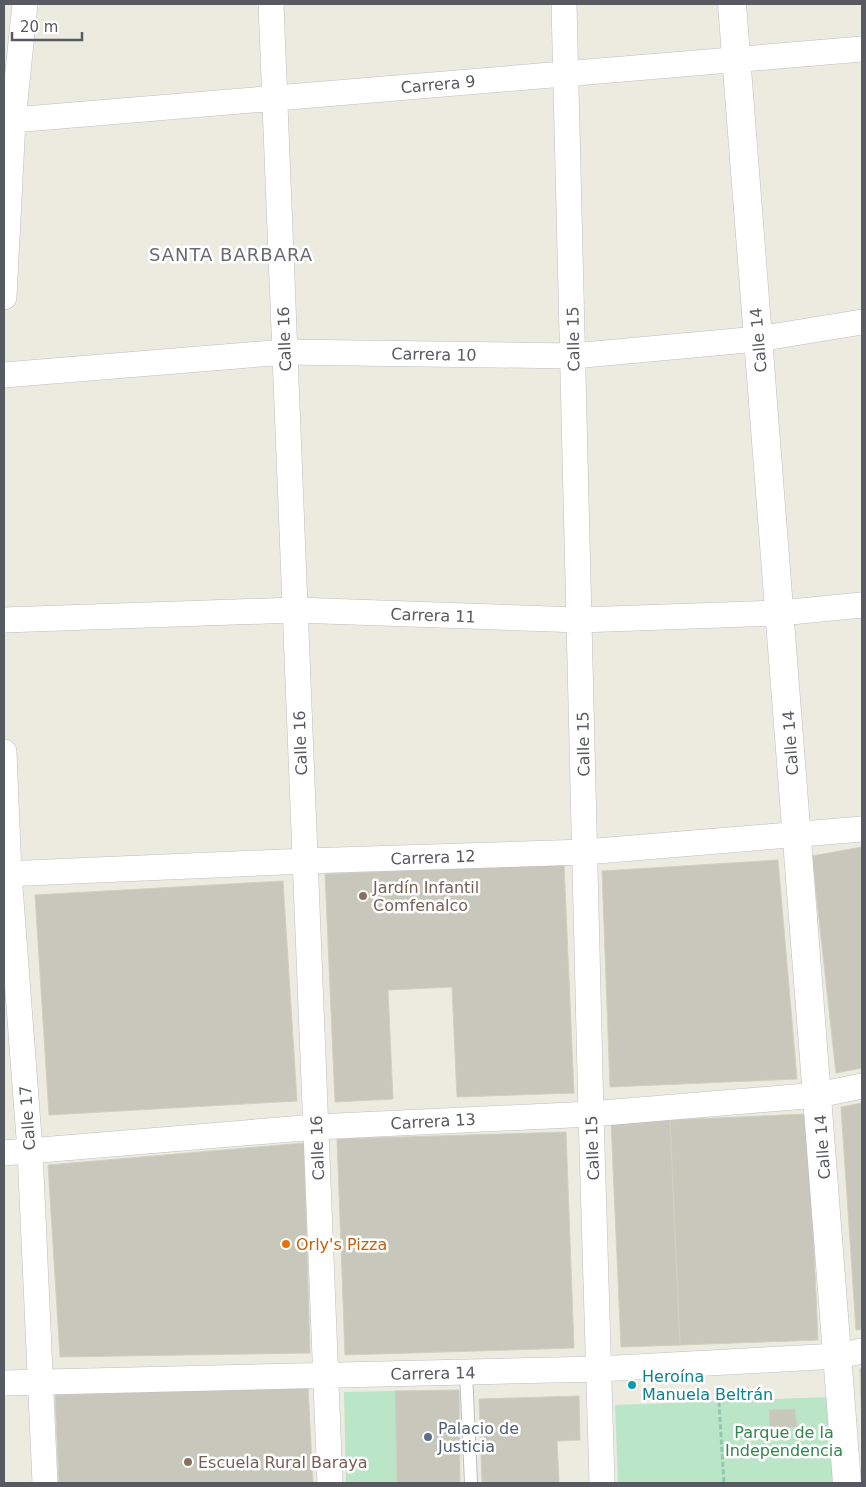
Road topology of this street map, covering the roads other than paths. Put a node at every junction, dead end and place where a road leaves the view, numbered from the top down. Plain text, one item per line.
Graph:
1 (25, 4) edge
2 (271, 4) edge
3 (564, 4) edge
4 (732, 4) edge
5 (862, 48) edge
6 (736, 59) junction
7 (566, 74) junction
8 (275, 98) junction
9 (13, 120) junction
10 (4, 297) edge
11 (862, 322) edge
12 (758, 339) junction
13 (285, 352) junction
14 (573, 356) junction
15 (4, 375) edge
16 (862, 605) edge
17 (295, 610) junction
18 (780, 613) junction
19 (4, 620) edge
20 (580, 620) junction
21 (4, 752) edge
22 (862, 829) edge
23 (797, 836) junction
24 (585, 852) junction
25 (305, 861) junction
26 (6, 874) edge
27 (862, 1086) edge
28 (818, 1095) junction
29 (591, 1114) junction
30 (316, 1127) junction
31 (30, 1151) junction
32 (4, 1153) edge
33 (850, 1354) edge
34 (598, 1369) junction
35 (466, 1372) junction
36 (325, 1375) junction
37 (41, 1381) junction
38 (4, 1383) edge
39 (45, 1483) edge
40 (330, 1483) edge
41 (471, 1483) edge
42 (602, 1483) edge
43 (847, 1483) edge

1 - 9 street
2 - 8 street, Calle 16
3 - 7 street, Calle 15
4 - 6 street, Calle 14
5 - 6 street, Carrera 9
6 - 7 street, Carrera 9
6 - 12 street, Calle 14
7 - 8 street, Carrera 9
7 - 14 street, Calle 15
8 - 9 street, Carrera 9
8 - 13 street, Calle 16
9 - 10 street
11 - 12 street, Carrera 10
12 - 14 street, Carrera 10
12 - 18 street, Calle 14
13 - 14 street, Carrera 10
13 - 15 street, Carrera 10
13 - 17 street, Calle 16
14 - 20 street, Calle 15
16 - 18 street, Carrera 11
17 - 19 street, Carrera 11
17 - 20 street, Carrera 11
17 - 25 street, Calle 16
18 - 20 street, Carrera 11
18 - 23 street, Calle 14
20 - 24 street, Calle 15
21 - 26 street, Calle 17
22 - 23 street, Carrera 12
23 - 24 street, Carrera 12
23 - 28 street, Calle 14
24 - 25 street, Carrera 12
24 - 29 street, Calle 15
25 - 26 street, Carrera 12
25 - 30 street, Calle 16
26 - 31 street, Calle 17
27 - 28 street, Carrera 13
28 - 29 street, Carrera 13
28 - 33 street, Calle 14
29 - 30 street, Carrera 13
29 - 34 street, Calle 15
30 - 31 street, Carrera 13
30 - 36 street, Calle 16
31 - 32 street, Carrera 13
31 - 37 street, Calle 17
33 - 34 street, Carrera 14
33 - 43 street, Calle 14
34 - 35 street, Carrera 14
34 - 42 street, Calle 15
35 - 36 street, Carrera 14
35 - 41 lane
36 - 37 street, Carrera 14
36 - 40 street, Calle 16
37 - 38 street, Carrera 14
37 - 39 street, Calle 17

